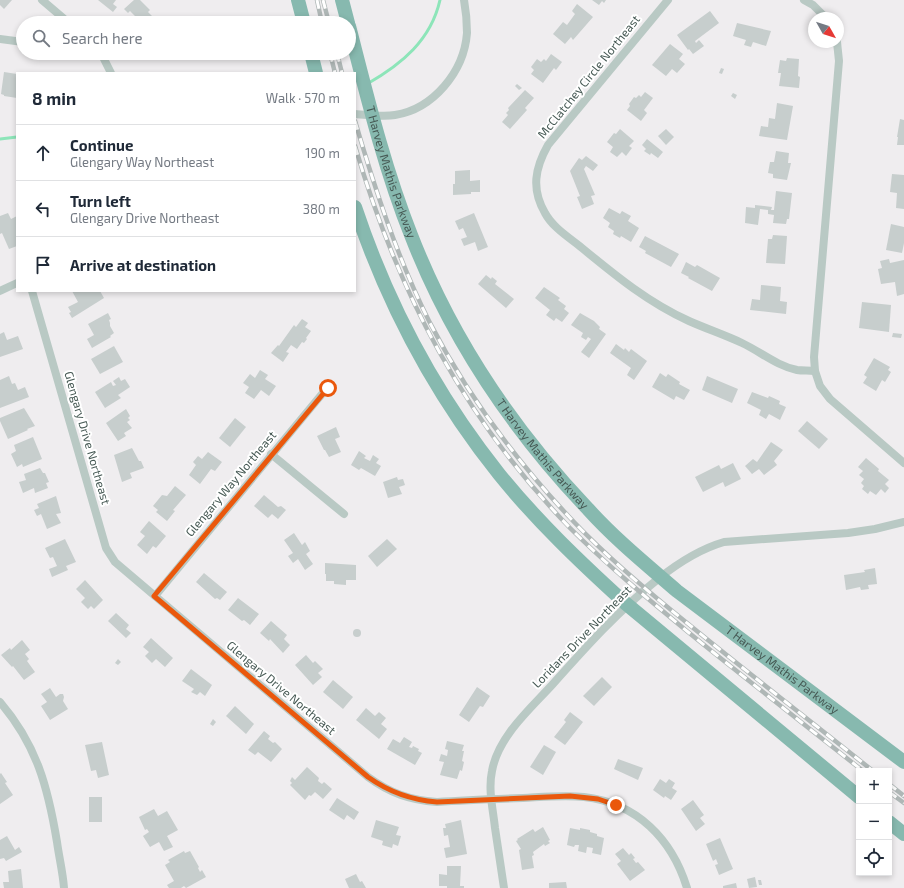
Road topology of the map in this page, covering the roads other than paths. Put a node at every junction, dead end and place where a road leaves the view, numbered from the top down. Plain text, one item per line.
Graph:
1 (42, 0) edge
2 (298, 0) edge
3 (342, 0) edge
4 (464, 0) edge
5 (668, 0) edge
6 (804, 0) edge
7 (820, 12) edge
8 (61, 16) edge
9 (302, 16) edge
10 (347, 16) edge
11 (0, 39) edge
12 (16, 41) edge
13 (838, 48) edge
14 (356, 52) edge
15 (104, 60) edge
16 (313, 60) edge
17 (110, 72) edge
18 (316, 72) edge
19 (356, 114) edge
20 (356, 210) edge
21 (16, 283) edge
22 (0, 291) edge
23 (32, 292) edge
24 (815, 371) junction
25 (328, 388) dead end
26 (271, 454) junction
27 (904, 463) edge
28 (344, 514) dead end
29 (904, 522) edge
30 (154, 596) junction
31 (0, 702) edge
32 (904, 762) edge
33 (856, 795) edge
34 (491, 799) junction
35 (892, 824) edge
36 (904, 834) edge
37 (64, 888) edge
38 (504, 888) edge
39 (687, 888) edge

1 - 8 street
2 - 9 highway
3 - 10 highway, T Harvey Mathis Parkway
4 - 19 street
5 - 24 street, McClatchey Circle Northeast
6 - 7 street
11 - 12 street
13 - 24 street
14 - 32 highway, T Harvey Mathis Parkway
15 - 17 street
16 - 18 highway
20 - 33 highway
21 - 22 street
23 - 30 street, Glengary Drive Northeast
24 - 27 street
25 - 26 street, Glengary Way Northeast
26 - 28 street
26 - 30 street, Glengary Way Northeast
29 - 34 street, Loridans Drive Northeast
30 - 34 street, Glengary Drive Northeast
31 - 37 street
34 - 38 street, Loridans Drive Northeast
34 - 39 street, Glengary Drive Northeast
35 - 36 highway

